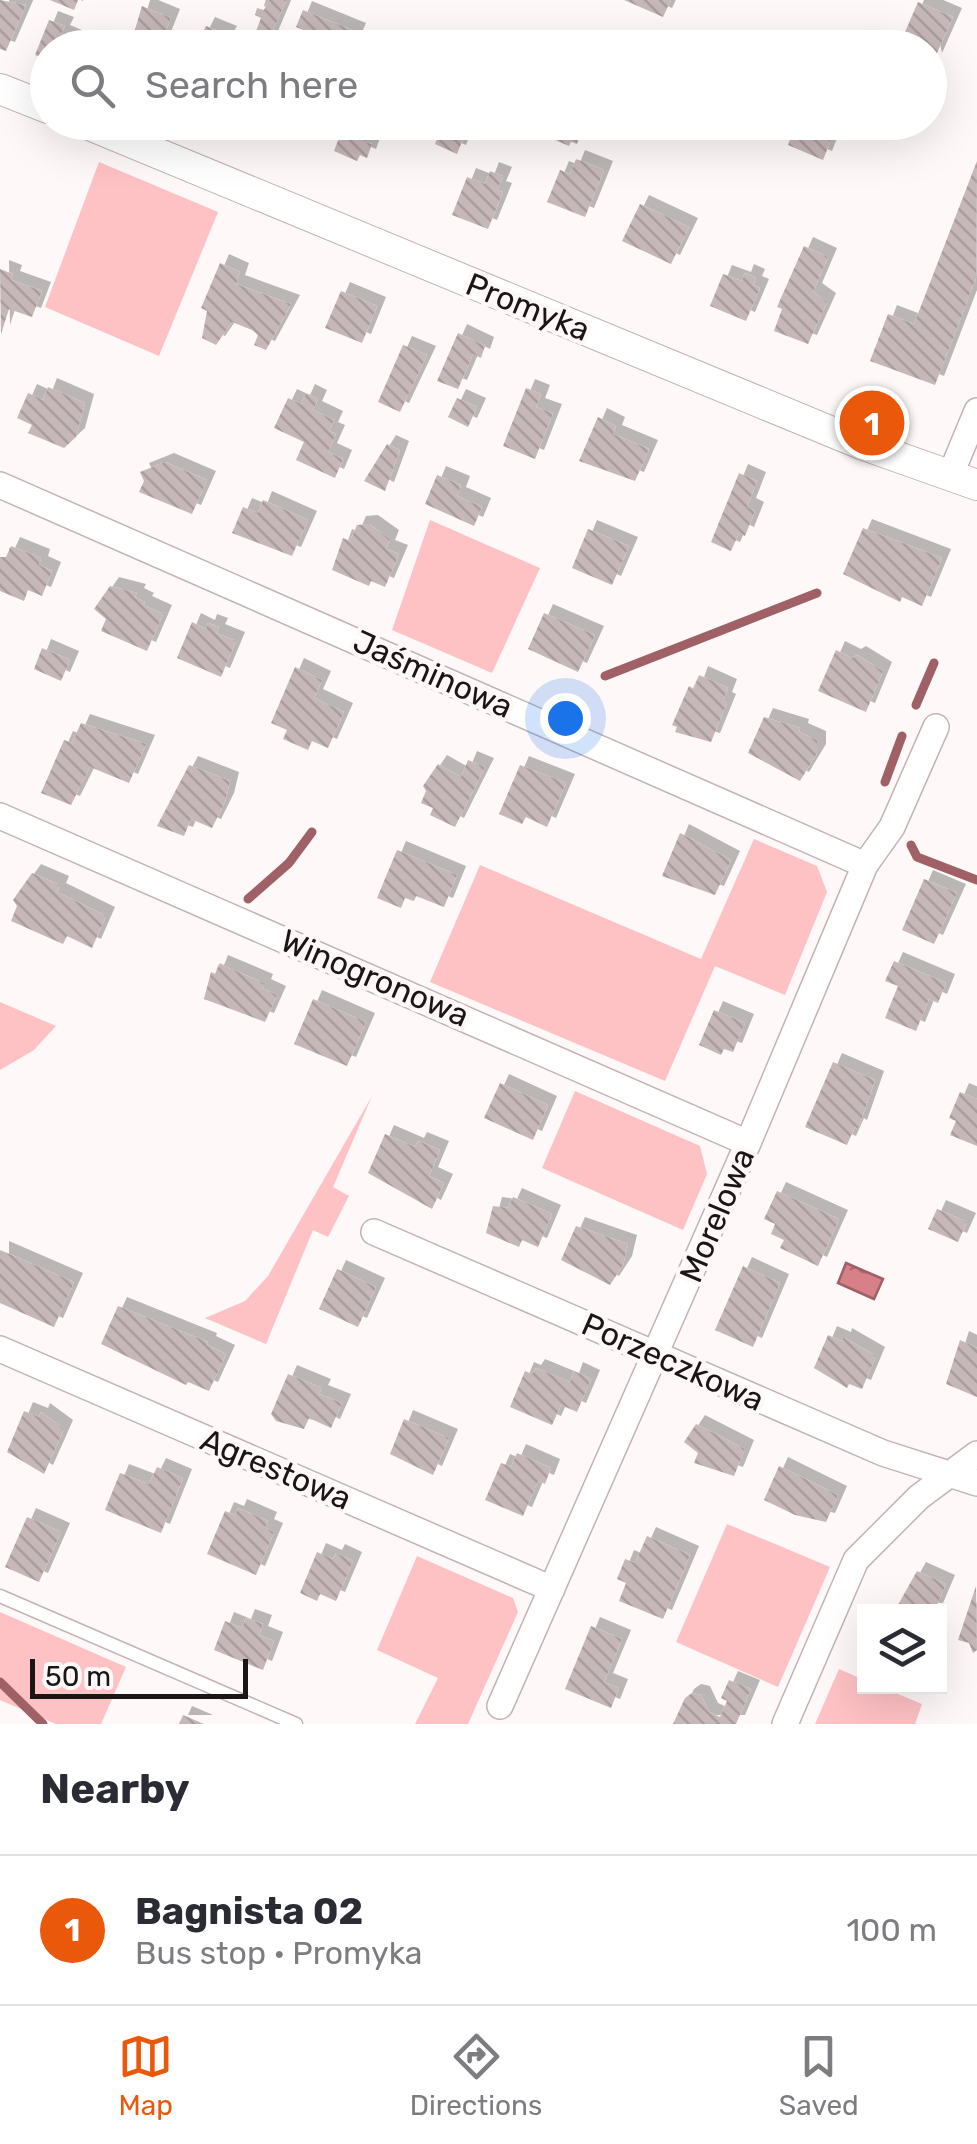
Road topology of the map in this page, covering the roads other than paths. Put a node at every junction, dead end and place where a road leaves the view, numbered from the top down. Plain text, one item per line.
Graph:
1 (0, 89) edge
2 (30, 101) edge
3 (126, 140) edge
4 (977, 411) edge
5 (964, 480) edge
6 (0, 485) edge
7 (936, 727) dead end
8 (0, 816) edge
9 (865, 864) junction
10 (748, 1143) junction
11 (374, 1232) dead end
12 (0, 1349) edge
13 (656, 1355) junction
14 (977, 1454) edge
15 (950, 1474) junction
16 (977, 1483) edge
17 (552, 1589) junction
18 (0, 1596) edge
19 (496, 1715) edge
20 (296, 1724) edge
21 (785, 1724) edge

1 - 2 street
3 - 5 street, Promyka
4 - 5 street
6 - 9 street, Jaśminowa
7 - 9 street, Morelowa
8 - 10 street, Winogronowa
9 - 10 street, Morelowa
10 - 13 street, Morelowa
11 - 13 street, Porzeczkowa
12 - 17 street, Agrestowa
13 - 15 street, Porzeczkowa
13 - 17 street, Morelowa
14 - 15 street
15 - 16 street, Porzeczkowa
15 - 21 street
17 - 19 street, Morelowa
18 - 20 lane

